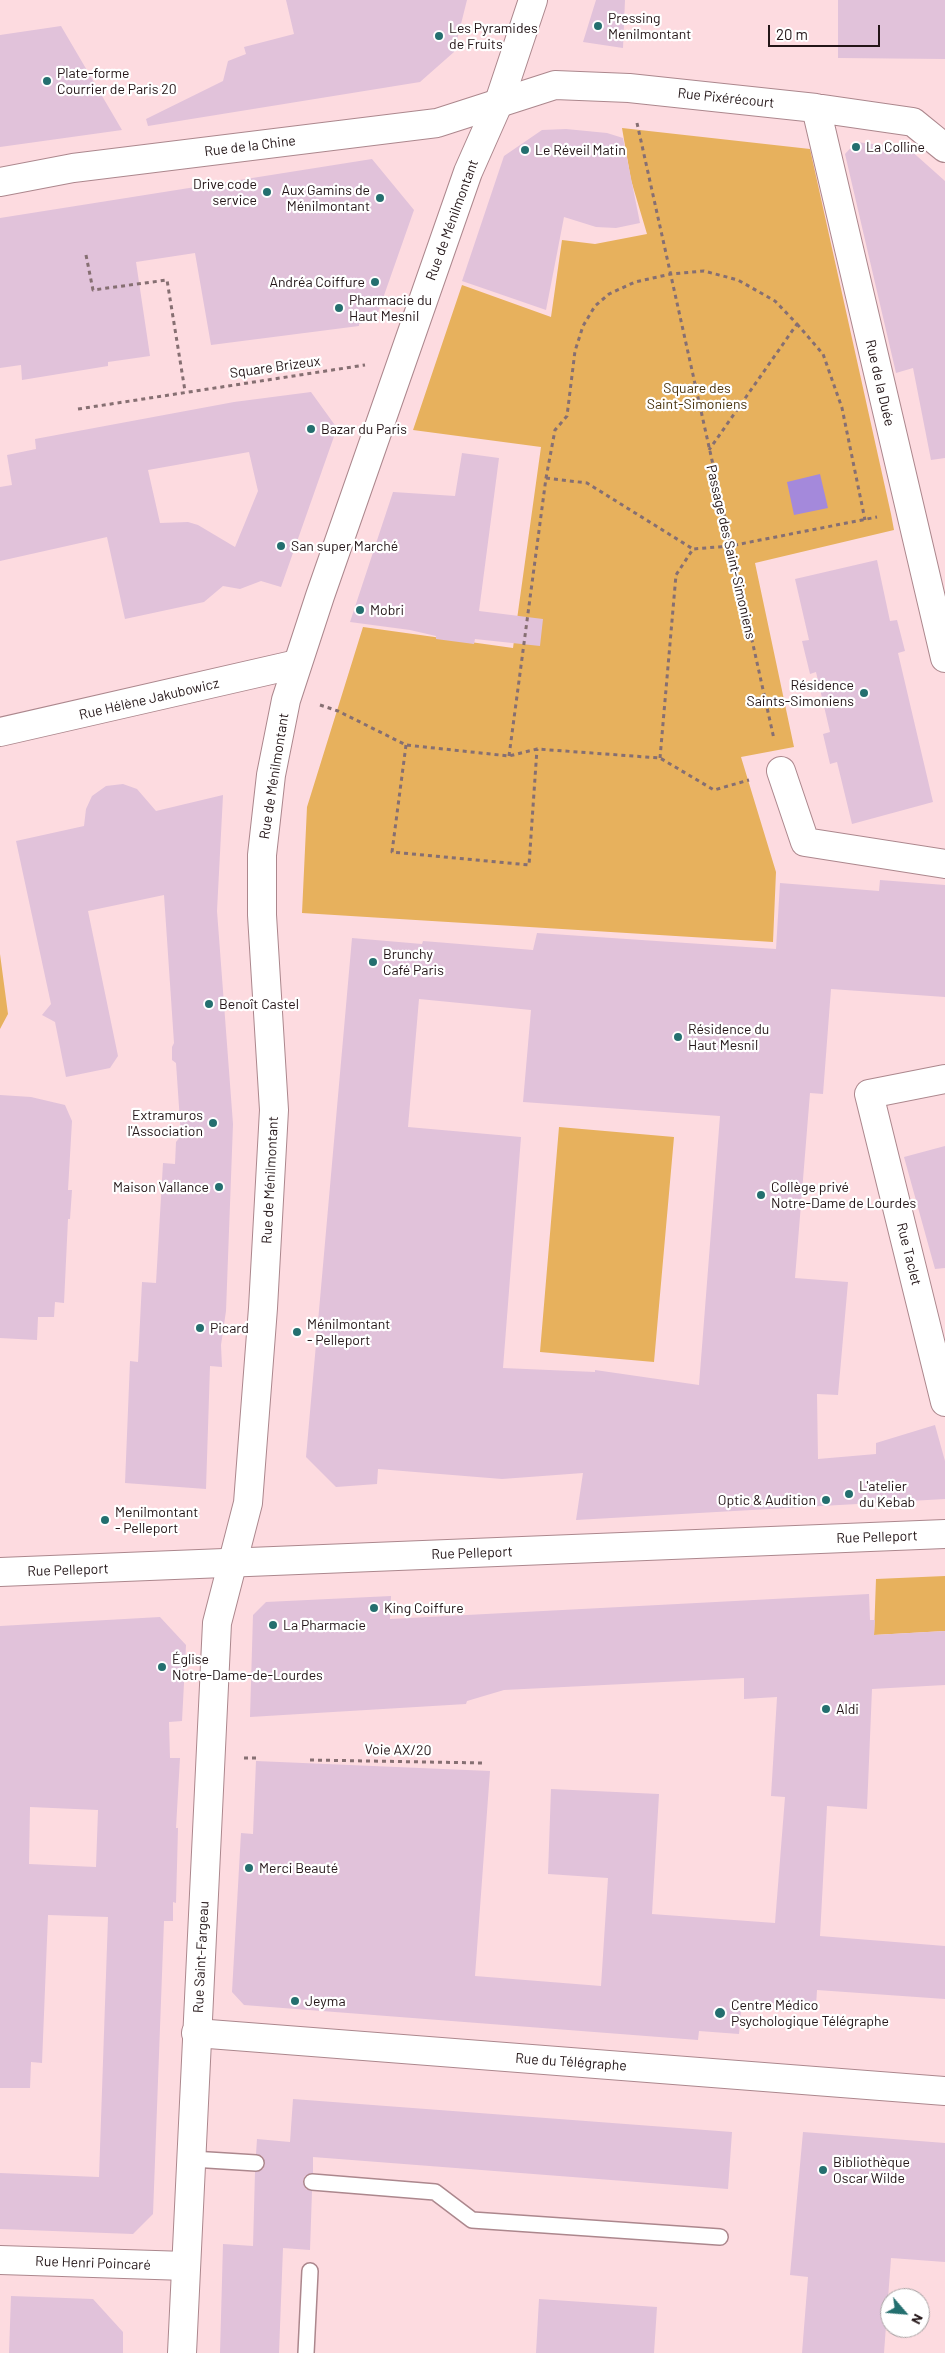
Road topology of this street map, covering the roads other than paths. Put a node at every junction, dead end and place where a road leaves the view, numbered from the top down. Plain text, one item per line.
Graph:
1 (533, 0) edge
2 (499, 102) junction
3 (816, 108) junction
4 (945, 148) edge
5 (0, 182) edge
6 (934, 568) edge
7 (945, 658) edge
8 (297, 664) junction
9 (0, 732) edge
10 (781, 771) road end
11 (945, 864) edge
12 (945, 1080) edge
13 (934, 1306) edge
14 (945, 1402) edge
15 (945, 1534) edge
16 (234, 1562) junction
17 (0, 1572) edge
18 (196, 2033) junction
19 (945, 2091) edge
20 (192, 2159) junction
21 (256, 2163) dead end
22 (312, 2182) dead end
23 (720, 2237) dead end
24 (0, 2260) edge
25 (186, 2266) junction
26 (310, 2271) dead end
27 (182, 2353) edge
28 (306, 2353) edge

1 - 2 street, Rue de Ménilmontant
2 - 3 street, Rue Pixérécourt
2 - 5 street, Rue de la Chine
2 - 8 street, Rue de Ménilmontant
3 - 4 street, Rue Pixérécourt
3 - 6 street, Rue de la Duée
6 - 7 street, Rue de la Duée
8 - 9 street, Rue Hélène Jakubowicz
8 - 16 street, Rue de Ménilmontant
10 - 11 street
12 - 13 street, Rue Taclet
13 - 14 street, Rue Taclet
15 - 16 street, Rue Pelleport
16 - 17 street, Rue Pelleport
16 - 18 street, Rue Saint-Fargeau
18 - 19 street, Rue du Télégraphe
18 - 20 street, Rue Saint-Fargeau
20 - 21 lane
20 - 25 street, Rue Saint-Fargeau
22 - 23 lane
24 - 25 street, Rue Henri Poincaré
25 - 27 street, Rue Saint-Fargeau
26 - 28 lane

